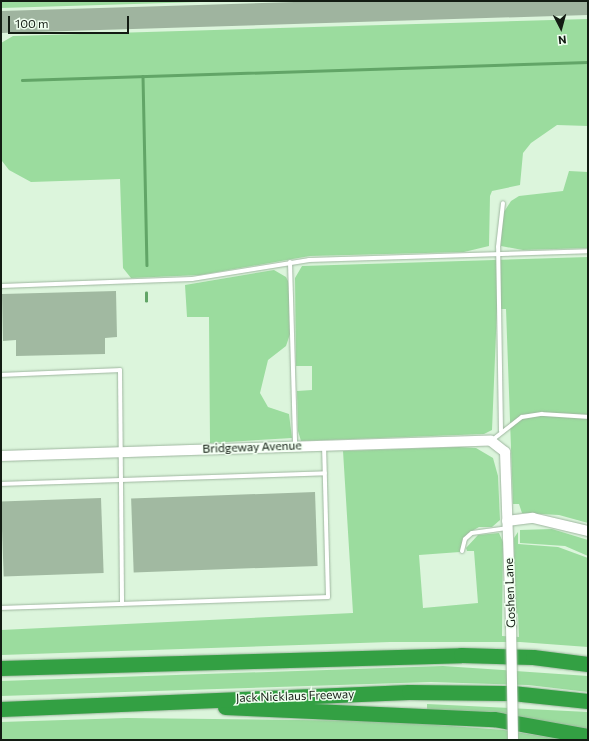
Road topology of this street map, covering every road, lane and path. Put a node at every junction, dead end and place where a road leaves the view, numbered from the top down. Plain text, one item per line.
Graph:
1 (503, 203) dead end
2 (588, 251) edge
3 (499, 254) junction
4 (290, 262) junction
5 (1, 286) edge
6 (1, 374) edge
7 (588, 417) edge
8 (502, 431) junction
9 (491, 441) junction
10 (324, 445) junction
11 (295, 446) junction
12 (502, 447) joint
13 (119, 452) junction
14 (1, 456) edge
15 (325, 473) junction
16 (119, 479) junction
17 (1, 484) edge
18 (508, 524) junction
19 (588, 531) edge
20 (462, 551) dead end
21 (122, 604) junction
22 (1, 608) edge
23 (588, 664) edge
24 (1, 668) edge
25 (588, 701) edge
26 (154, 702) junction
27 (1, 709) edge
28 (588, 736) edge
29 (513, 740) edge

1 - 3 lane
2 - 3 lane
3 - 4 lane
3 - 8 lane
4 - 5 lane
4 - 11 lane
6 - 13 lane
7 - 8 lane
8 - 9 lane
9 - 10 street, Bridgeway Avenue
9 - 12 street, Bridgeway Avenue
10 - 11 street, Bridgeway Avenue
10 - 15 lane
11 - 13 street, Bridgeway Avenue
12 - 18 street, Goshen Lane
13 - 14 street, Bridgeway Avenue
13 - 16 lane
15 - 16 lane
15 - 21 lane
16 - 17 lane
16 - 21 lane
18 - 19 street
18 - 20 lane
18 - 29 street, Goshen Lane, bridge
21 - 22 lane
23 - 24 highway
25 - 26 highway, Jack Nicklaus Freeway
26 - 27 highway, Jack Nicklaus Freeway
26 - 28 highway

